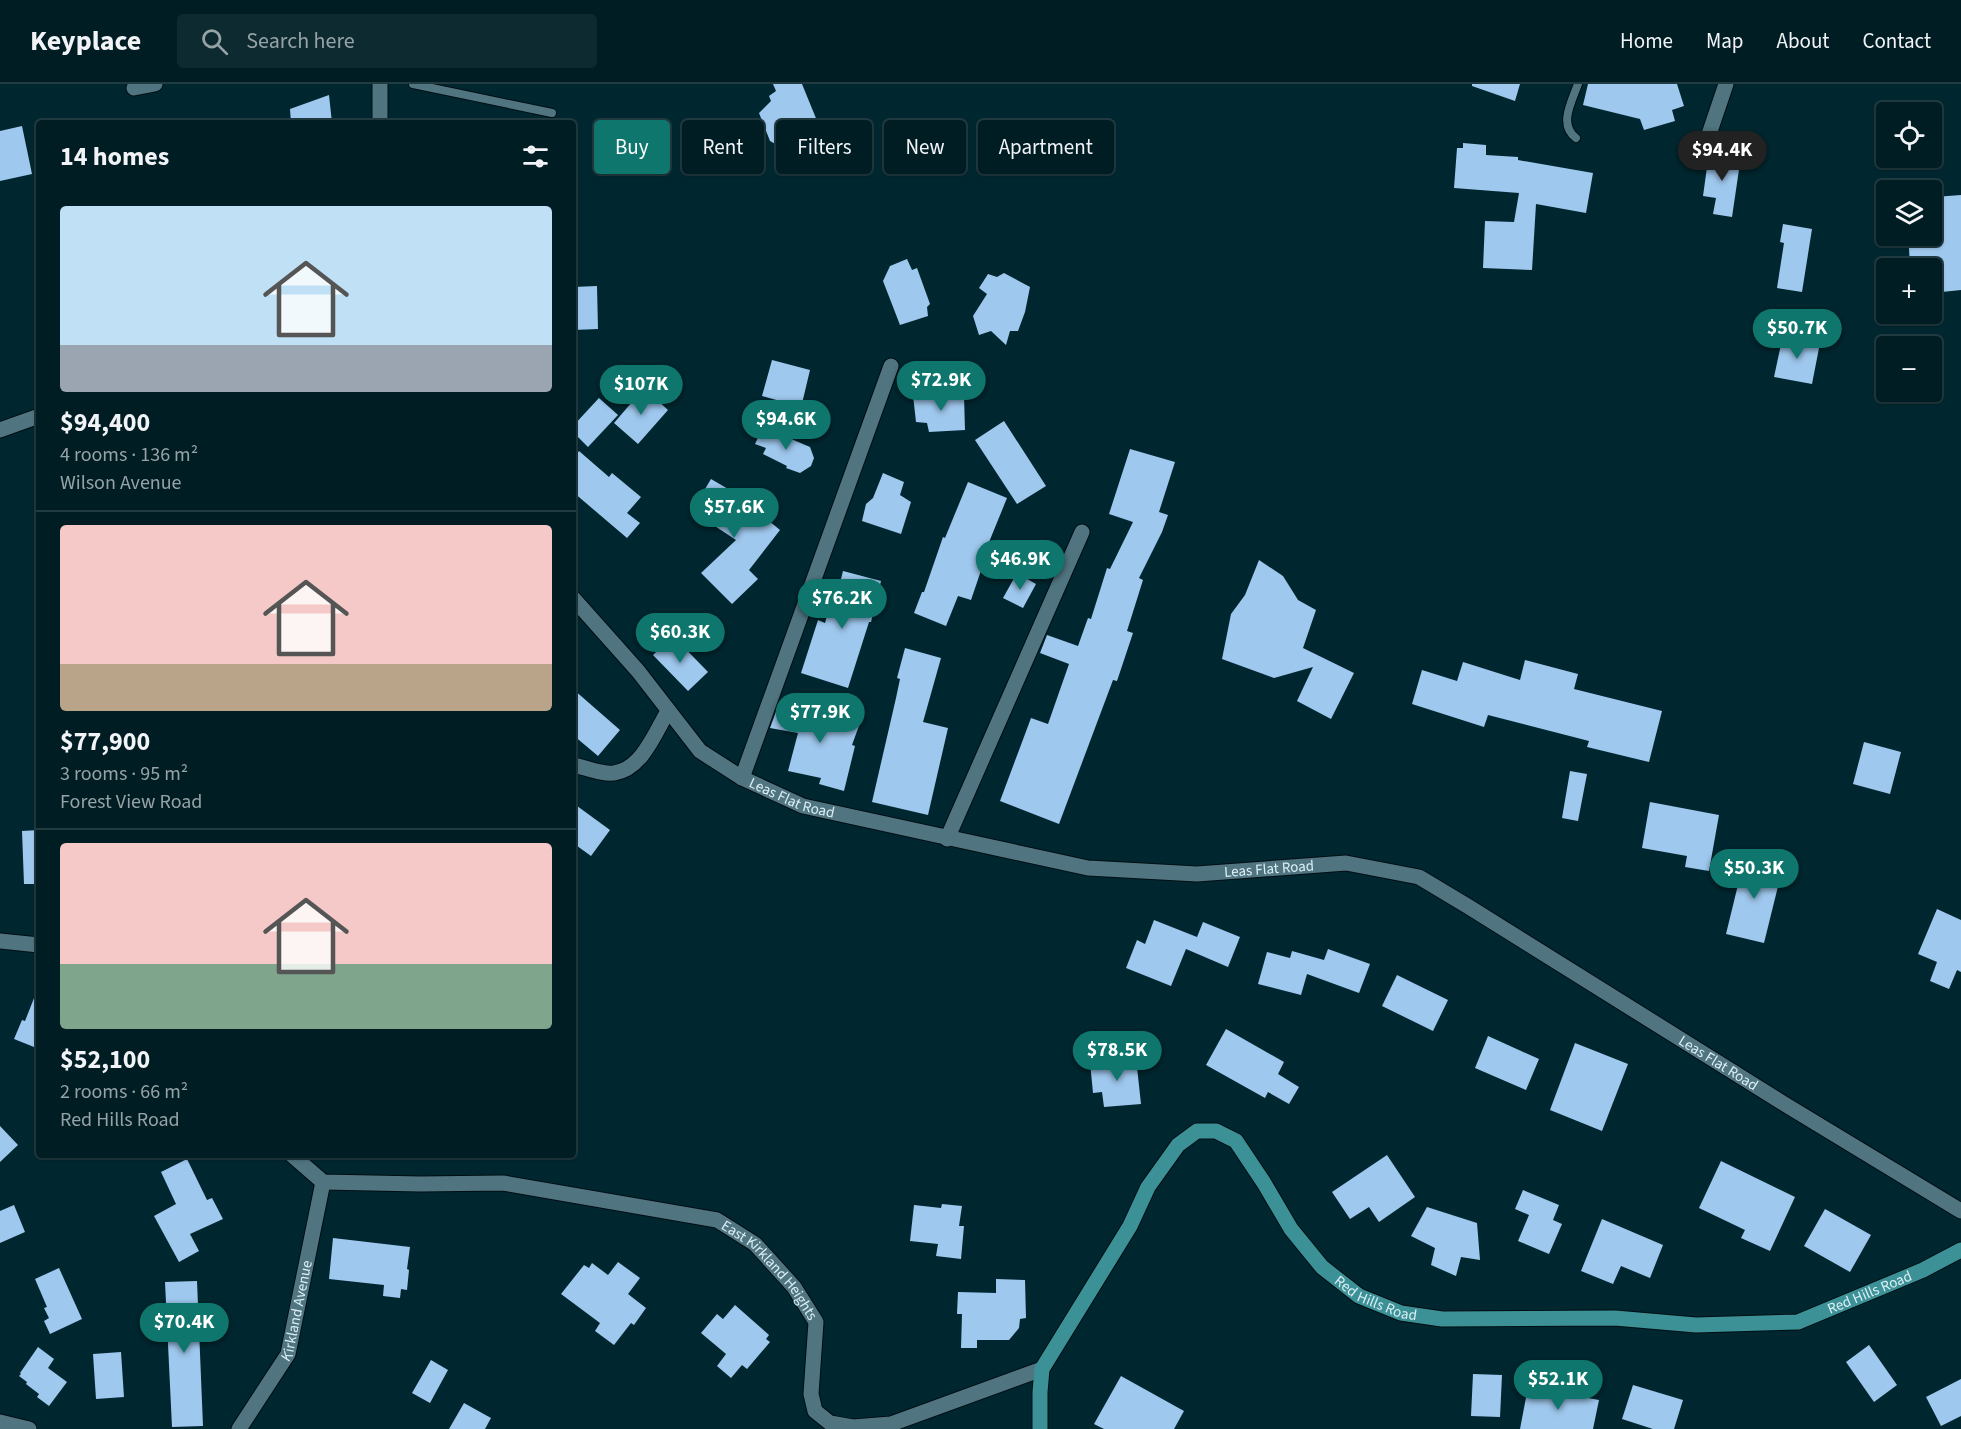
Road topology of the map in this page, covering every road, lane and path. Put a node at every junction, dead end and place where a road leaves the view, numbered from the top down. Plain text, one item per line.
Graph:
1 (155, 84) edge
2 (380, 84) edge
3 (414, 84) edge
4 (1578, 84) edge
5 (1726, 84) edge
6 (134, 88) dead end
7 (552, 113) dead end
8 (381, 120) edge
9 (1576, 138) dead end
10 (1703, 152) dead end
11 (891, 366) dead end
12 (36, 417) edge
13 (0, 430) edge
14 (1082, 532) dead end
15 (576, 601) edge
16 (668, 711) junction
17 (576, 766) edge
18 (742, 778) junction
19 (947, 839) junction
20 (0, 941) edge
21 (36, 945) edge
22 (295, 1158) edge
23 (323, 1182) junction
24 (1961, 1211) edge
25 (1961, 1250) edge
26 (1042, 1369) junction
27 (0, 1422) edge
28 (1042, 1428) edge
29 (29, 1429) edge
30 (239, 1429) edge

1 - 6 street
2 - 8 street
3 - 7 lane
4 - 9 lane
5 - 10 street
11 - 18 street
12 - 13 street
14 - 19 street
15 - 16 street, Leas Flat Road
16 - 17 street
16 - 18 street, Leas Flat Road
18 - 19 street, Leas Flat Road
19 - 24 street, Leas Flat Road
20 - 21 street
22 - 23 street
23 - 26 street, East Kirkland Heights
23 - 30 street, Kirkland Avenue
25 - 26 main road, Red Hills Road
26 - 28 main road, Red Hills Road
27 - 29 street

